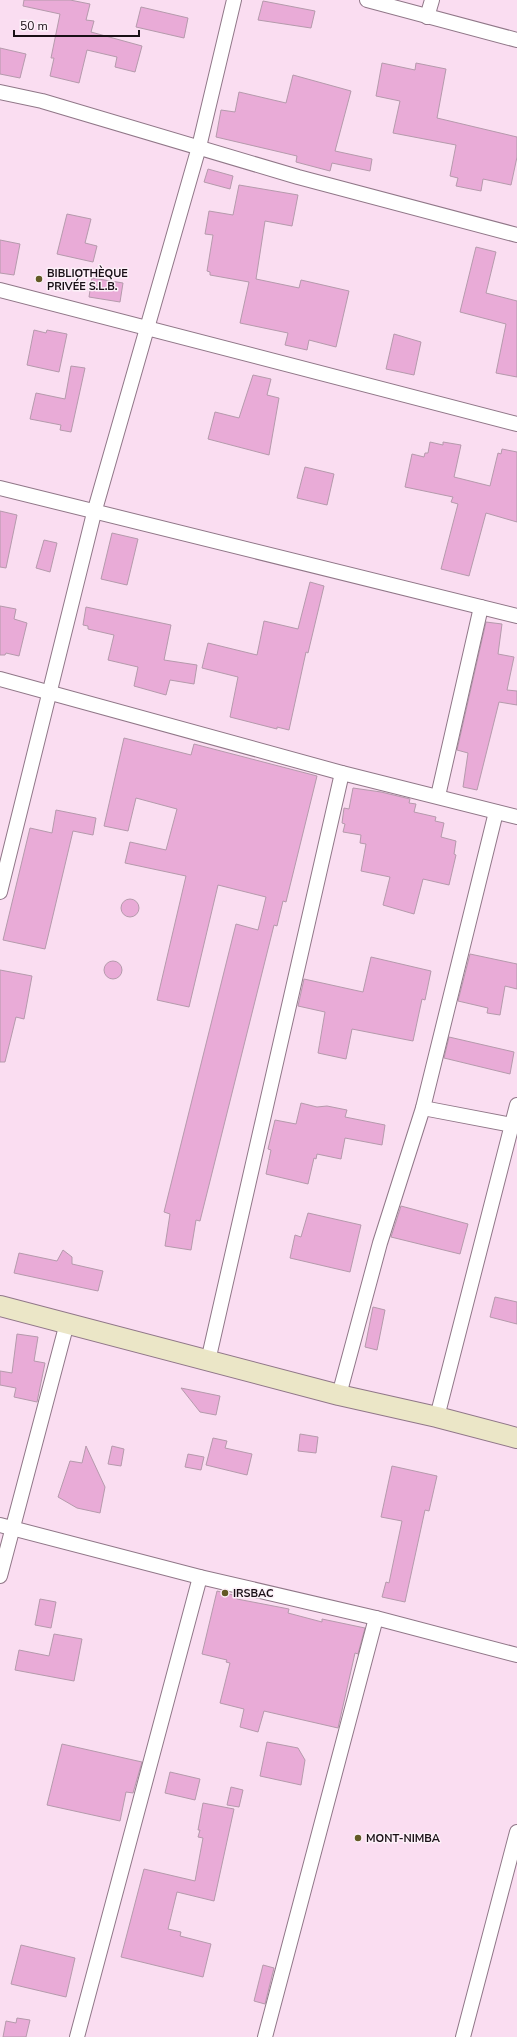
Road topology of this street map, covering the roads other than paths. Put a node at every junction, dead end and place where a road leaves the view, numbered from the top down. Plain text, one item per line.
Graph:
1 (234, 0) edge
2 (367, 0) edge
3 (432, 0) edge
4 (427, 17) junction
5 (517, 40) edge
6 (0, 92) edge
7 (199, 147) junction
8 (517, 235) edge
9 (0, 290) edge
10 (146, 328) junction
11 (517, 424) edge
12 (0, 488) edge
13 (94, 513) junction
14 (481, 607) junction
15 (517, 616) edge
16 (0, 680) edge
17 (50, 693) junction
18 (342, 773) junction
19 (438, 796) junction
20 (496, 812) junction
21 (517, 817) edge
22 (0, 892) edge
23 (517, 1105) edge
24 (423, 1108) junction
25 (512, 1125) junction
26 (0, 1306) edge
27 (67, 1324) junction
28 (208, 1361) junction
29 (339, 1395) junction
30 (437, 1417) junction
31 (517, 1438) edge
32 (6, 1526) edge
33 (0, 1576) edge
34 (200, 1577) junction
35 (376, 1618) junction
36 (517, 1654) edge
37 (517, 1832) edge
38 (77, 2037) edge
39 (265, 2037) edge
40 (463, 2037) edge

1 - 7 street
2 - 4 street
3 - 4 street
4 - 5 street
6 - 7 street
7 - 8 street
7 - 10 street
9 - 10 street
10 - 11 street
10 - 13 street
12 - 13 street
13 - 14 street
13 - 17 street
14 - 15 street
14 - 19 street
16 - 17 street
17 - 18 street
17 - 22 street
18 - 19 street
18 - 28 street
19 - 20 street
20 - 21 street
20 - 24 street
23 - 25 street
24 - 25 street
24 - 29 street
25 - 30 street
26 - 27 street
27 - 28 street
27 - 32 street
28 - 29 street
29 - 30 street
30 - 31 street
32 - 33 street
32 - 34 street
34 - 35 street
34 - 38 street
35 - 36 street
35 - 39 street
37 - 40 street

